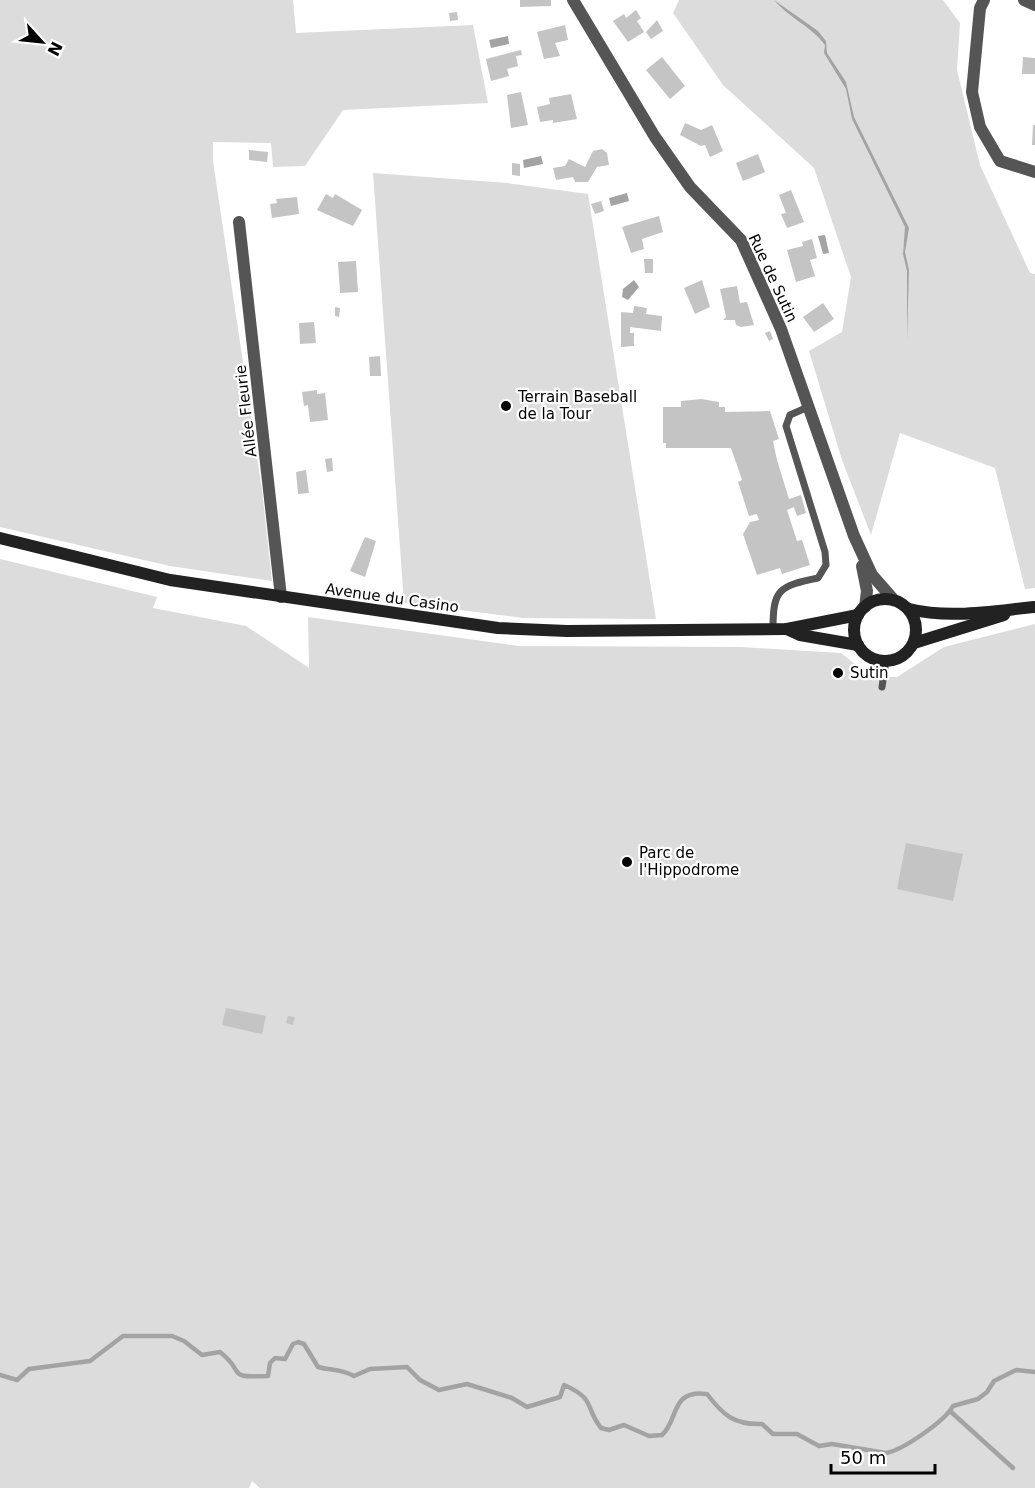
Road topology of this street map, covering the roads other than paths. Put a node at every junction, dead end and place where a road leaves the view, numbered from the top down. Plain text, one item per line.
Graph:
1 (573, 0) edge
2 (984, 0) edge
3 (1024, 0) edge
4 (1035, 5) edge
5 (1035, 172) edge
6 (239, 222) dead end
7 (808, 407) junction
8 (854, 536) junction
9 (0, 538) edge
10 (281, 597) junction
11 (894, 600) junction
12 (1035, 607) edge
13 (909, 609) junction
14 (861, 611) junction
15 (773, 629) junction
16 (787, 629) junction
17 (914, 642) junction
18 (858, 645) junction
19 (886, 661) junction
20 (882, 687) dead end

1 - 7 street, Rue de Sutin
2 - 5 street
3 - 4 street
6 - 10 street, Allée Fleurie
7 - 8 street, Rue de Sutin
7 - 15 lane
8 - 11 street, Rue de Sutin
8 - 14 street, Rue de Sutin
9 - 10 street, Avenue du Casino
10 - 15 street, Avenue du Casino
11 - 13 street
11 - 14 street
12 - 13 street
12 - 17 street
13 - 17 street
14 - 16 street
14 - 18 street
15 - 16 street, Avenue du Casino
16 - 18 street
17 - 19 street
18 - 19 street
19 - 20 lane

